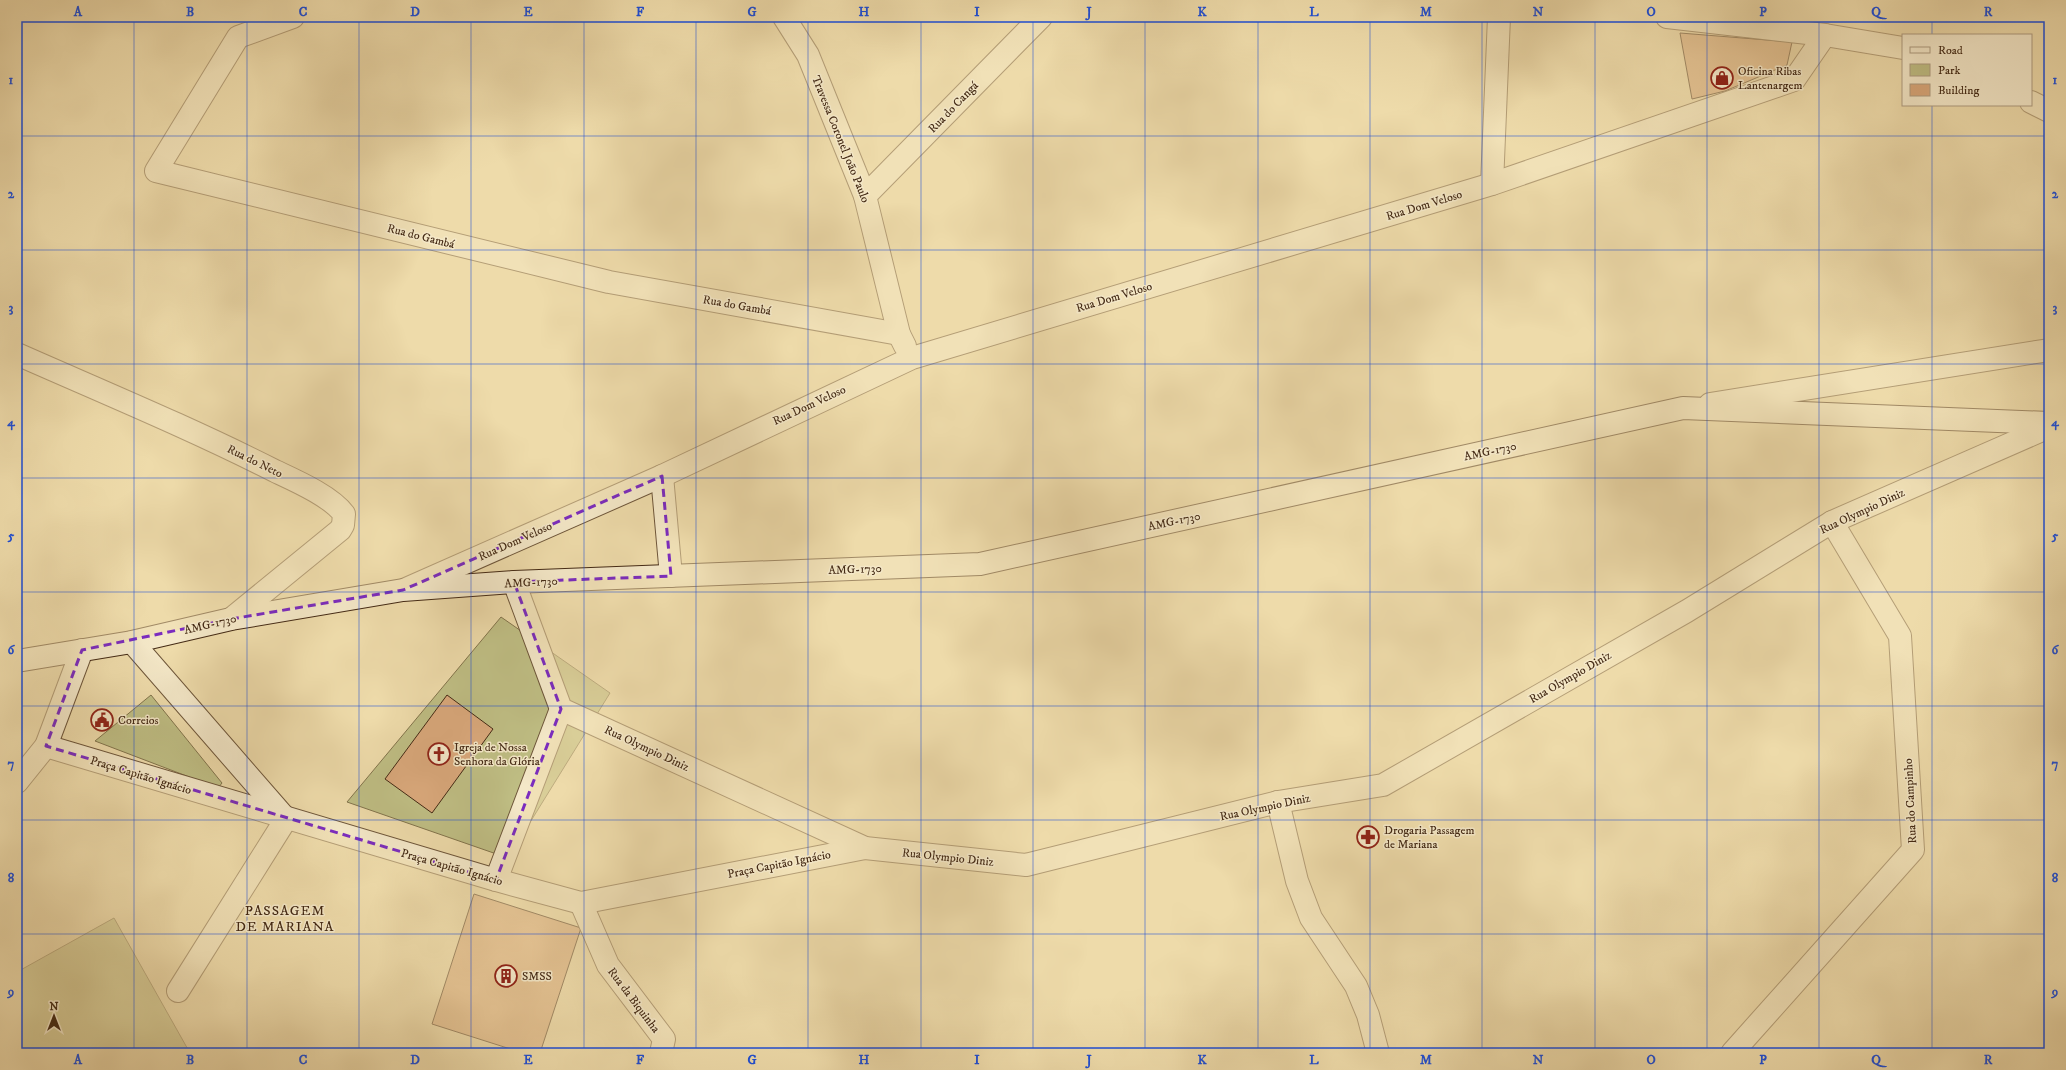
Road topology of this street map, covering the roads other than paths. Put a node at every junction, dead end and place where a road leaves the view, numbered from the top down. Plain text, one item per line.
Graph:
1 (293, 17) edge
2 (784, 17) edge
3 (1042, 17) edge
4 (1499, 17) edge
5 (1667, 17) edge
6 (1826, 34) junction
7 (1902, 48) edge
8 (2032, 102) edge
9 (2049, 111) edge
10 (1492, 184) junction
11 (866, 196) junction
12 (899, 334) junction
13 (2049, 350) edge
14 (17, 354) edge
15 (912, 358) junction
16 (1683, 408) junction
17 (2049, 423) edge
18 (2049, 427) edge
19 (662, 476) junction
20 (1832, 522) junction
21 (671, 576) junction
22 (514, 582) junction
23 (403, 590) junction
24 (232, 619) junction
25 (132, 642) junction
26 (82, 650) junction
27 (17, 661) edge
28 (561, 709) junction
29 (46, 746) junction
30 (17, 782) edge
31 (1278, 802) junction
32 (286, 819) junction
33 (865, 848) junction
34 (496, 880) junction
35 (581, 903) junction
36 (178, 991) dead end
37 (661, 1053) edge
38 (1378, 1053) edge
39 (1732, 1053) edge

1 - 12 street, Rua do Gambá
2 - 11 street, Travessa Coronel João Paulo
3 - 11 street, Rua do Cangá
4 - 10 street
5 - 6 street
6 - 7 street
6 - 10 street, Rua Dom Veloso
8 - 9 street
10 - 15 street, Rua Dom Veloso
11 - 12 street, Travessa Coronel João Paulo
12 - 15 street, Travessa Coronel João Paulo
13 - 16 street
14 - 24 street, Rua do Neto
15 - 19 street, Rua Dom Veloso
16 - 17 street
16 - 21 street, AMG-1730
18 - 20 street, Rua Olympio Diniz
19 - 21 street
19 - 23 street, Rua Dom Veloso
20 - 31 street, Rua Olympio Diniz
20 - 39 street, Rua do Campinho
21 - 22 street, AMG-1730
22 - 23 street, AMG-1730
22 - 28 street
23 - 24 street, AMG-1730
24 - 25 street, AMG-1730
25 - 26 street, AMG-1730
25 - 32 street
26 - 27 street, AMG-1730
26 - 29 street
28 - 33 street, Rua Olympio Diniz
28 - 34 street
29 - 30 street
29 - 32 street, Praça Capitão Ignácio
31 - 33 street, Rua Olympio Diniz
31 - 38 street
32 - 34 street, Praça Capitão Ignácio
32 - 36 street
33 - 35 street, Praça Capitão Ignácio
34 - 35 street, Praça Capitão Ignácio
35 - 37 street, Rua da Biquinha

